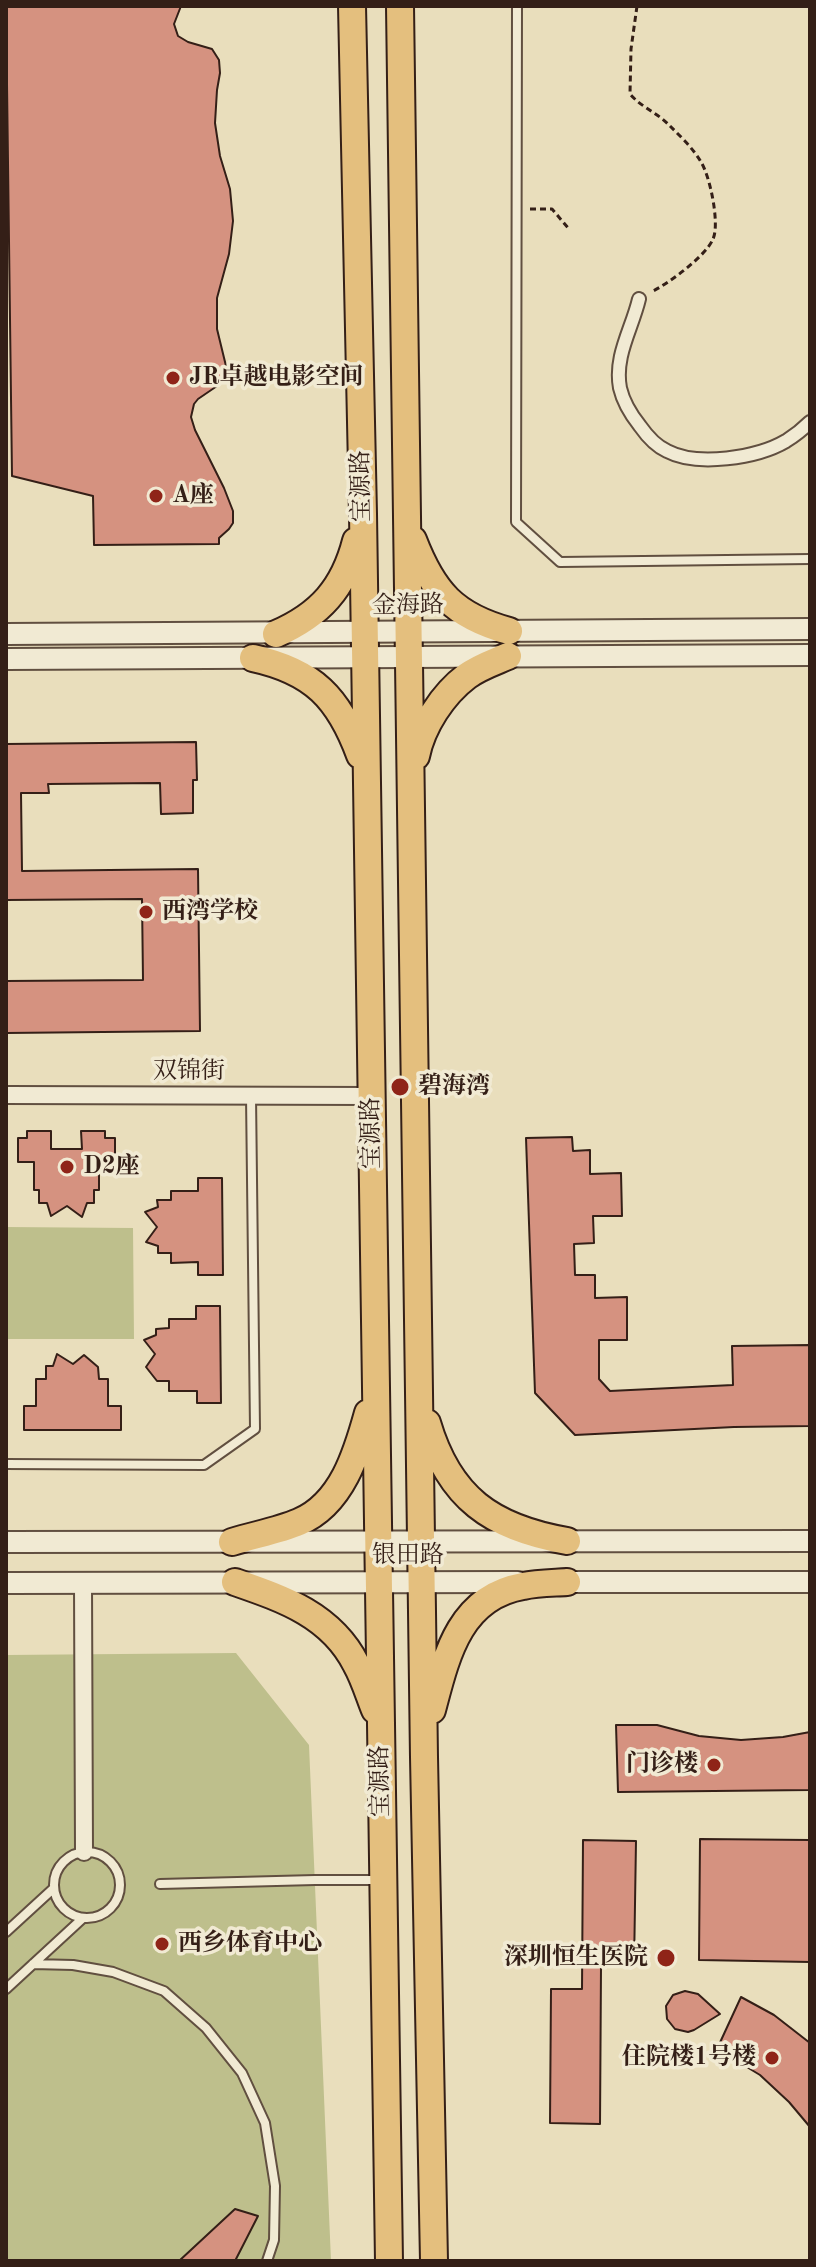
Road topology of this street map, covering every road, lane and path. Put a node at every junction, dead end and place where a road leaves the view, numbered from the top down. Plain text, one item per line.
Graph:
1 (352, 6) edge
2 (400, 6) edge
3 (517, 6) edge
4 (637, 6) edge
5 (517, 210) junction
6 (569, 229) dead end
7 (639, 299) joint
8 (810, 422) edge
9 (406, 494) junction
10 (363, 514) junction
11 (810, 559) edge
12 (810, 629) edge
13 (6, 634) edge
14 (276, 634) junction
15 (508, 643) junction
16 (363, 645) junction
17 (407, 645) junction
18 (810, 655) edge
19 (253, 658) junction
20 (6, 659) edge
21 (366, 772) junction
22 (410, 783) junction
23 (6, 1095) edge
24 (251, 1096) junction
25 (371, 1096) junction
26 (375, 1386) junction
27 (419, 1397) junction
28 (6, 1464) edge
29 (378, 1541) junction
30 (567, 1541) junction
31 (810, 1541) edge
32 (6, 1542) edge
33 (232, 1542) junction
34 (421, 1542) junction
35 (235, 1582) junction
36 (378, 1582) junction
37 (422, 1582) junction
38 (567, 1582) junction
39 (810, 1582) edge
40 (6, 1583) edge
41 (83, 1583) junction
42 (381, 1725) junction
43 (424, 1757) junction
44 (84, 1852) junction
45 (382, 1880) junction
46 (160, 1884) dead end
47 (54, 1888) junction
48 (83, 1918) junction
49 (6, 1932) edge
50 (33, 1964) junction
51 (6, 1989) edge
52 (267, 2261) edge
53 (389, 2261) edge
54 (434, 2261) edge

1 - 10 main road, 宝源路
2 - 9 main road, 宝源路
3 - 5 lane
4 - 7 path
5 - 6 path
5 - 11 lane
7 - 8 street
9 - 15 main road
9 - 17 main road, 宝源路
10 - 14 main road
10 - 16 main road, 宝源路
12 - 15 street, 金海路
13 - 14 street, 金海路
14 - 16 street, 金海路
15 - 17 street, 金海路
15 - 18 street, 金海路
15 - 22 main road
16 - 17 street, 金海路
16 - 19 street, 金海路
16 - 21 main road, 宝源路
17 - 22 main road, 宝源路
19 - 20 street, 金海路
19 - 21 main road
21 - 25 main road, 宝源路
22 - 27 main road, 宝源路
23 - 24 street, 双锦街
24 - 25 street, 双锦街
24 - 28 lane
25 - 26 main road, 宝源路
26 - 29 main road, 宝源路
26 - 33 main road
27 - 30 main road
27 - 34 main road, 宝源路
29 - 33 street, 银田路
29 - 34 street, 银田路
29 - 36 main road, 宝源路
30 - 31 street, 银田路
30 - 34 street, 银田路
32 - 33 street, 银田路
34 - 37 main road, 宝源路
35 - 36 street, 银田路
35 - 41 street, 银田路
35 - 42 main road
36 - 37 street, 银田路
36 - 42 main road, 宝源路
37 - 38 street, 银田路
37 - 43 main road, 宝源路
38 - 39 street, 银田路
38 - 43 main road
40 - 41 street, 银田路
41 - 44 street
42 - 45 main road, 宝源路
43 - 54 main road, 宝源路
44 - 47 lane
44 - 48 lane
45 - 46 lane
45 - 53 main road, 宝源路
47 - 48 lane
47 - 49 lane
48 - 50 lane
50 - 51 lane
50 - 52 lane

